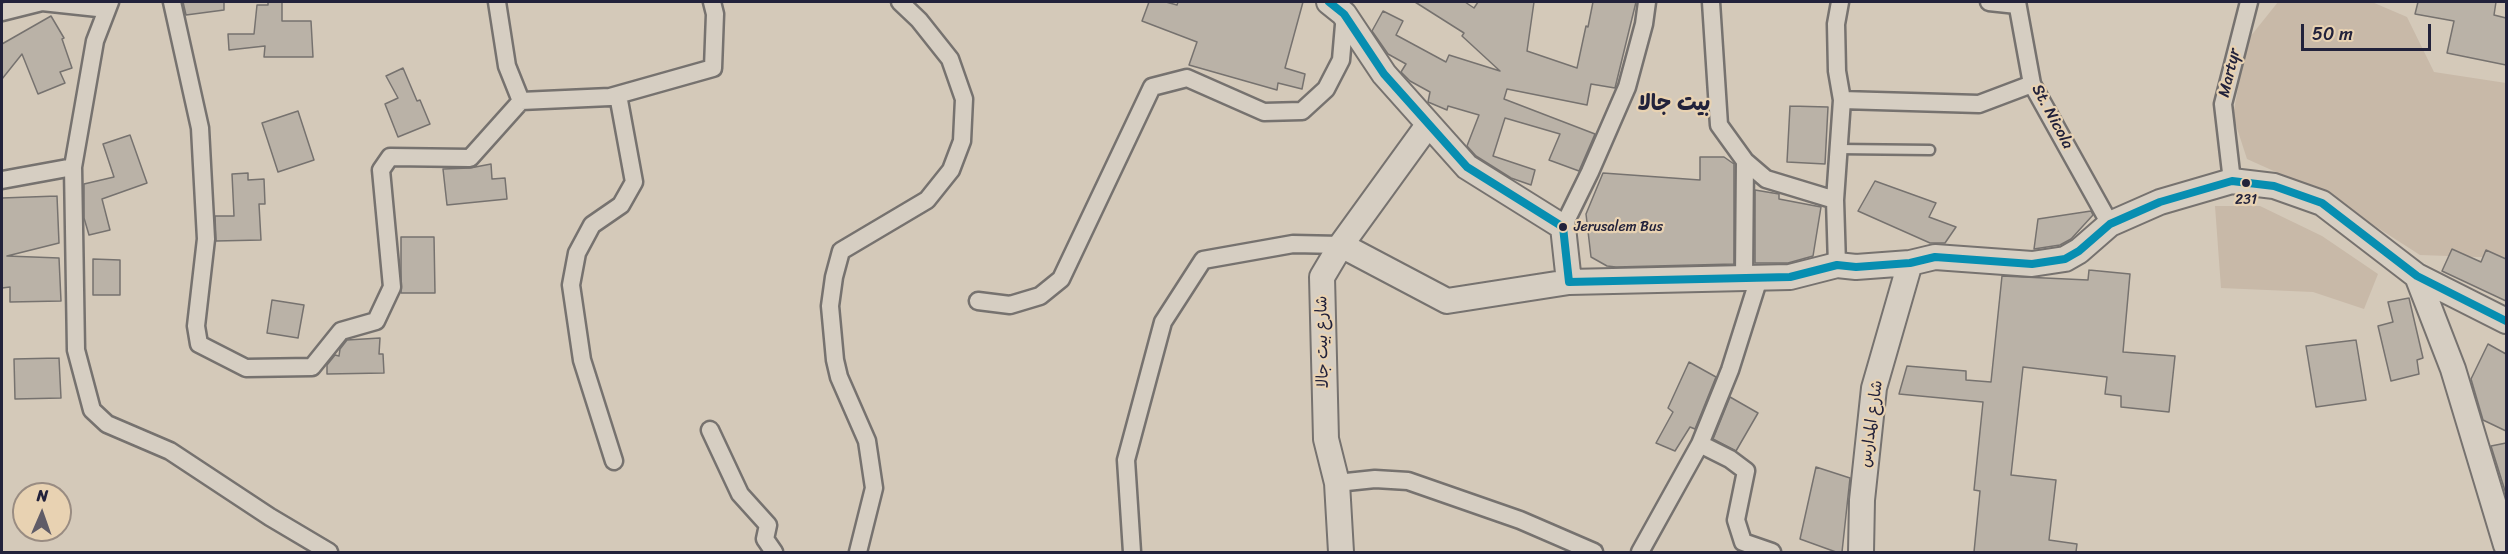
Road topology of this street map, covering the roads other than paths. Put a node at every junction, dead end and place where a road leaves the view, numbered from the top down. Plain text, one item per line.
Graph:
1 (172, 2) edge
2 (497, 2) edge
3 (712, 2) edge
4 (900, 2) edge
5 (1647, 2) edge
6 (1711, 2) edge
7 (1840, 2) edge
8 (1989, 2) edge
9 (2249, 2) edge
10 (2017, 3) edge
11 (109, 5) edge
12 (1340, 6) edge
13 (2, 12) edge
14 (2032, 84) junction
15 (618, 94) junction
16 (521, 100) junction
17 (1842, 100) junction
18 (1428, 126) junction
19 (1838, 149) junction
20 (1930, 150) dead end
21 (1745, 161) junction
22 (73, 167) junction
23 (2, 180) edge
24 (2232, 181) junction
25 (1835, 200) junction
26 (2110, 224) junction
27 (1563, 227) junction
28 (1341, 245) junction
29 (1910, 263) junction
30 (1837, 265) junction
31 (2417, 276) junction
32 (1751, 277) junction
33 (1569, 282) junction
34 (978, 300) dead end
35 (2506, 321) edge
36 (710, 430) dead end
37 (1700, 444) junction
38 (614, 460) dead end
39 (1337, 483) junction
40 (2506, 545) edge
41 (329, 552) edge
42 (774, 552) edge
43 (858, 552) edge
44 (1132, 552) edge
45 (1341, 552) edge
46 (1594, 552) edge
47 (1640, 552) edge
48 (1772, 552) edge
49 (1861, 552) edge

1 - 16 street
2 - 16 street
3 - 15 street
4 - 43 street
5 - 27 street
6 - 21 street
7 - 17 street
8 - 10 street
9 - 24 street, Martyr
10 - 14 street, St. Nicola
11 - 13 street
11 - 22 street
12 - 18 street
12 - 34 street
14 - 17 street
14 - 26 street, St. Nicola
15 - 16 street
15 - 38 street
17 - 19 street
18 - 27 street
18 - 28 street, شارع بيت جالا
19 - 20 lane
19 - 25 street
21 - 25 street
21 - 32 street
22 - 23 street
22 - 41 street
24 - 26 street
24 - 31 street
25 - 30 street
26 - 29 street
27 - 33 street
28 - 33 street
28 - 39 street, شارع بيت جالا
28 - 44 street
29 - 30 street
29 - 49 street, شارع المدارس
30 - 32 street
31 - 35 street
31 - 40 street
32 - 33 street
32 - 37 street
36 - 42 street
37 - 47 street
37 - 48 street
39 - 45 street, شارع بيت جالا
39 - 46 street

